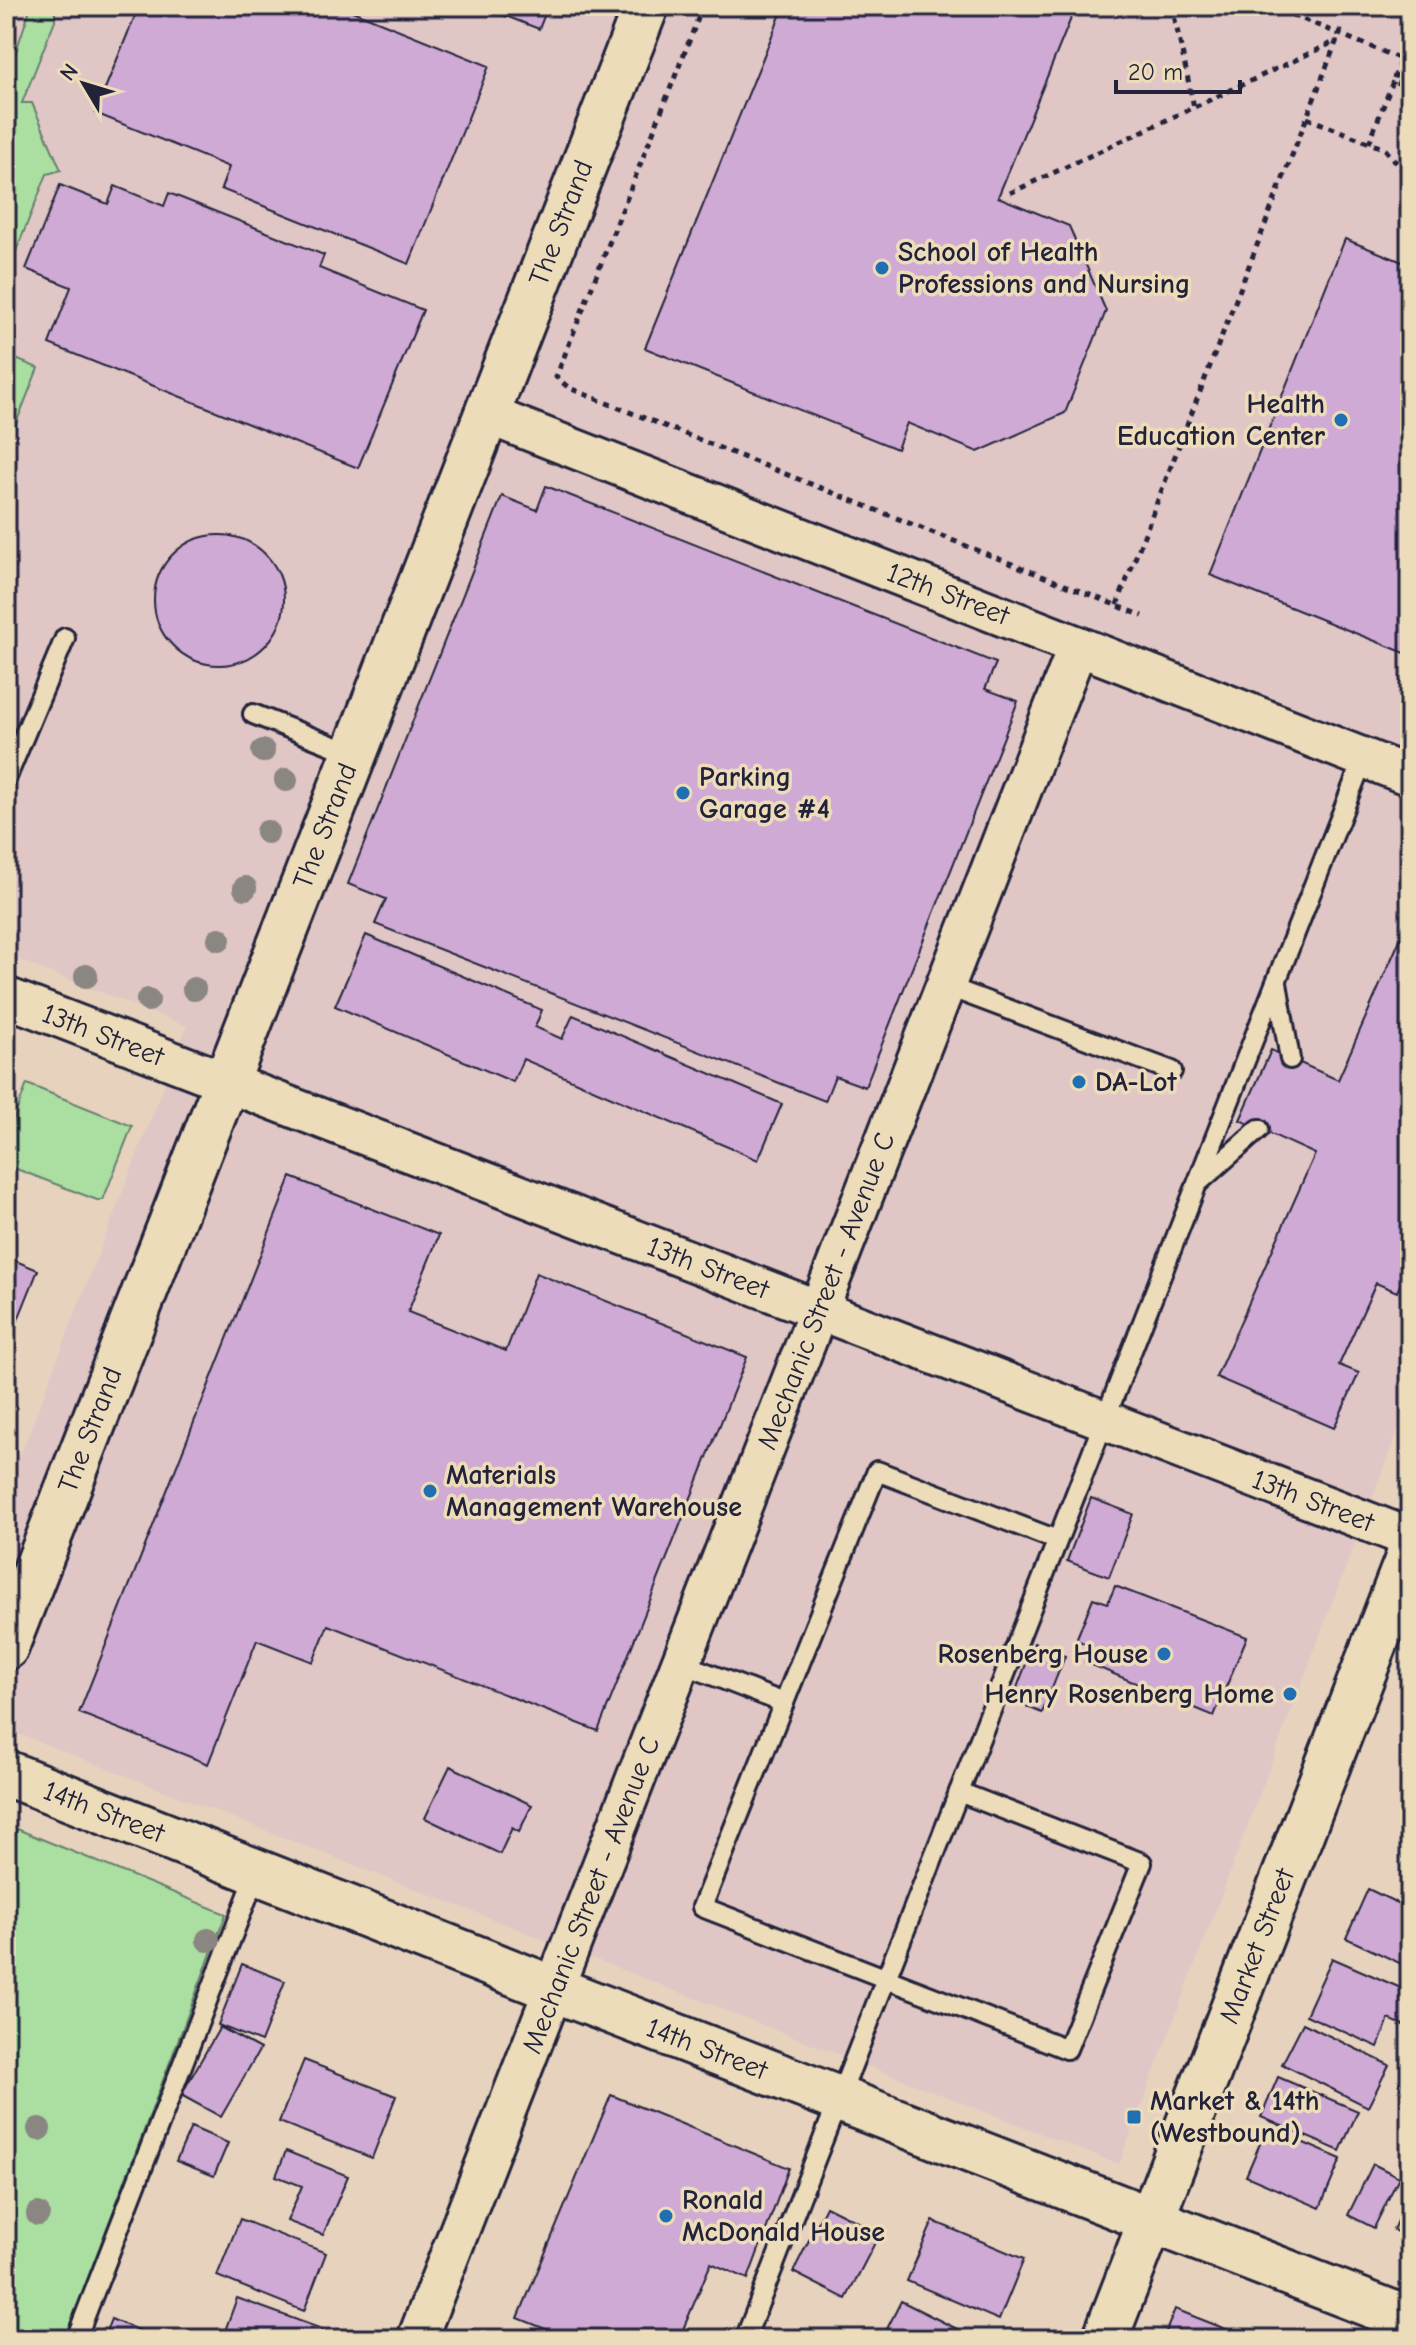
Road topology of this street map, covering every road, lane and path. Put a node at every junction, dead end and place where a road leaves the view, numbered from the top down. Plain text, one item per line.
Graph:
1 (646, 6) edge
2 (703, 6) edge
3 (1172, 6) edge
4 (1270, 6) edge
5 (1342, 27) dead end
6 (1338, 38) junction
7 (1393, 81) junction
8 (1410, 88) edge
9 (1194, 107) junction
10 (1307, 118) junction
11 (1369, 143) junction
12 (1410, 179) edge
13 (1010, 193) dead end
14 (486, 414) junction
15 (1117, 605) junction
16 (1143, 616) dead end
17 (65, 638) dead end
18 (1078, 646) junction
19 (253, 714) dead end
20 (354, 754) junction
21 (1364, 757) junction
22 (1410, 776) edge
23 (6, 779) edge
24 (1277, 979) junction
25 (946, 986) junction
26 (6, 997) edge
27 (1290, 1059) dead end
28 (1172, 1071) dead end
29 (226, 1081) junction
30 (1259, 1129) dead end
31 (1197, 1184) junction
32 (819, 1310) junction
33 (1104, 1421) junction
34 (1410, 1538) edge
35 (1057, 1540) junction
36 (1410, 1553) edge
37 (6, 1647) edge
38 (681, 1663) junction
39 (784, 1703) junction
40 (6, 1773) edge
41 (959, 1792) junction
42 (257, 1872) junction
43 (887, 1977) junction
44 (554, 1989) junction
45 (839, 2099) junction
46 (1151, 2220) junction
47 (1410, 2320) edge
48 (76, 2339) edge
49 (417, 2339) edge
50 (745, 2339) edge
51 (1105, 2339) edge

1 - 14 main road, The Strand
2 - 15 path
3 - 9 path
4 - 6 path
5 - 6 path
6 - 7 path
6 - 9 path
6 - 10 path
7 - 8 path
7 - 11 path
9 - 13 path
10 - 11 path
10 - 15 path
11 - 12 path
14 - 18 street, 12th Street
14 - 20 main road, The Strand
15 - 16 path
17 - 23 lane
18 - 21 street, 12th Street
18 - 25 street, Mechanic Street - Avenue C
19 - 20 lane
20 - 29 main road, The Strand
21 - 22 street, 12th Street
21 - 24 lane
24 - 27 lane
24 - 31 lane
25 - 28 lane
25 - 32 street, Mechanic Street - Avenue C
26 - 29 street, 13th Street
29 - 32 street, 13th Street
29 - 37 main road, The Strand
30 - 31 lane
31 - 33 lane
32 - 33 street, 13th Street
32 - 38 street, Mechanic Street - Avenue C
33 - 34 street, 13th Street
33 - 35 lane
35 - 39 lane
35 - 41 lane
36 - 46 main road, Market Street
38 - 39 lane
38 - 44 street, Mechanic Street - Avenue C
39 - 43 lane
40 - 42 main road, 14th Street
41 - 43 lane
41 - 43 lane
42 - 44 main road, 14th Street
42 - 48 lane
43 - 45 lane
44 - 45 main road, 14th Street
44 - 49 street, Mechanic Street - Avenue C
45 - 46 main road, 14th Street
45 - 50 lane
46 - 47 main road, 14th Street
46 - 51 main road, Market Street

